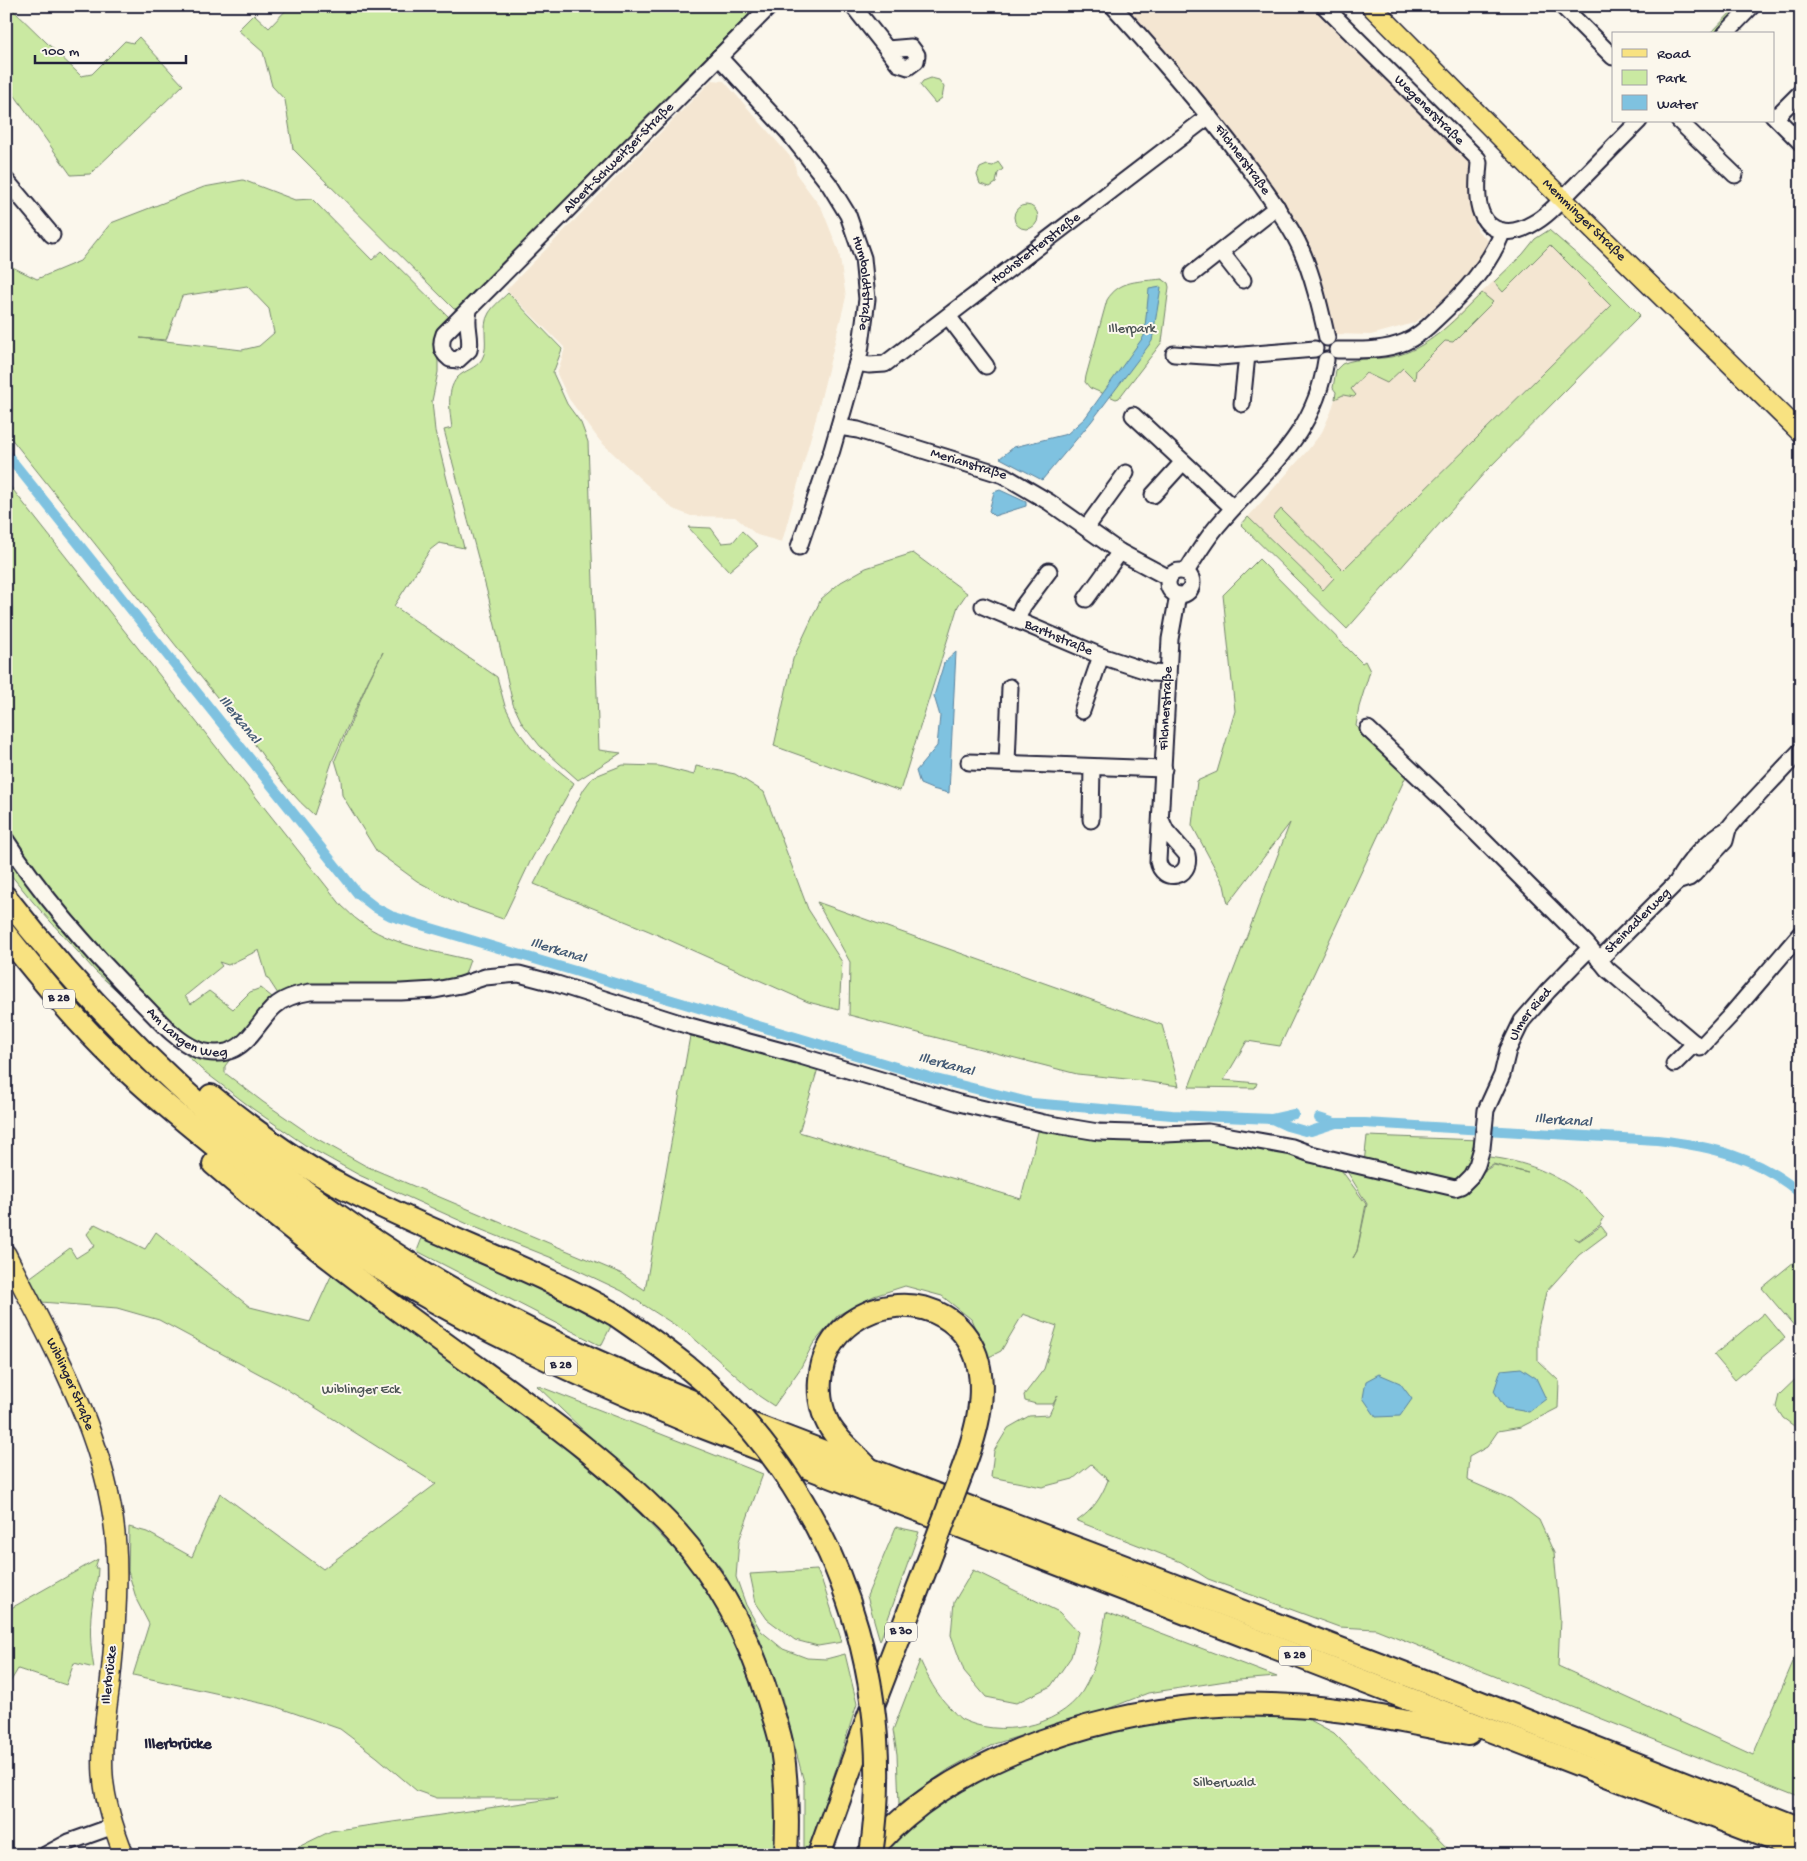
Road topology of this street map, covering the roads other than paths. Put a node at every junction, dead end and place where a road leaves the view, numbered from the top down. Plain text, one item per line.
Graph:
1 (770, 6) edge
2 (853, 6) edge
3 (1113, 6) edge
4 (1324, 6) edge
5 (1371, 6) edge
6 (1562, 6) edge
7 (1752, 6) edge
8 (1727, 32) edge
9 (888, 49) dead end
10 (1612, 56) edge
11 (719, 58) junction
12 (1801, 92) edge
13 (1209, 116) junction
14 (1774, 116) edge
15 (1638, 122) edge
16 (1680, 122) edge
17 (1801, 142) edge
18 (1736, 175) dead end
19 (6, 180) edge
20 (1562, 198) junction
21 (1277, 207) junction
22 (1501, 231) junction
23 (52, 235) dead end
24 (1221, 252) junction
25 (1192, 274) dead end
26 (1243, 280) dead end
27 (469, 312) dead end
28 (948, 316) junction
29 (1330, 349) junction
30 (1174, 354) dead end
31 (1247, 355) junction
32 (857, 363) junction
33 (986, 366) dead end
34 (1242, 404) dead end
35 (1133, 415) dead end
36 (838, 426) junction
37 (1801, 433) edge
38 (1183, 462) junction
39 (1126, 473) dead end
40 (1153, 495) dead end
41 (1233, 508) junction
42 (1086, 528) junction
43 (799, 547) dead end
44 (1120, 552) junction
45 (1049, 571) dead end
46 (1186, 572) junction
47 (1169, 578) junction
48 (1178, 595) junction
49 (1086, 598) dead end
50 (983, 606) dead end
51 (1017, 620) junction
52 (1101, 656) junction
53 (1168, 674) junction
54 (1010, 687) dead end
55 (1082, 711) dead end
56 (1368, 729) dead end
57 (1801, 750) edge
58 (969, 762) dead end
59 (1007, 763) junction
60 (1092, 767) junction
61 (1164, 770) junction
62 (1091, 820) dead end
63 (1162, 822) dead end
64 (6, 840) edge
65 (6, 898) edge
66 (1801, 933) edge
67 (6, 935) edge
68 (1590, 948) junction
69 (1600, 960) junction
70 (111, 1020) junction
71 (1695, 1043) junction
72 (115, 1060) junction
73 (1674, 1064) dead end
74 (1483, 1142) joint
75 (6, 1254) edge
76 (872, 1471) junction
77 (113, 1522) joint
78 (1526, 1745) junction
79 (114, 1826) junction
80 (1801, 1829) edge
81 (1801, 1850) edge
82 (45, 1855) edge
83 (124, 1855) edge
84 (786, 1855) edge
85 (819, 1855) edge
86 (869, 1855) edge

1 - 11 street, Albert-Schweitzer-Straße
2 - 9 street
3 - 13 street, Filchnerstraße
4 - 22 street, Wegenerstraße
5 - 20 main road, Memminger Straße
6 - 10 street
7 - 8 street
11 - 27 street, Albert-Schweitzer-Straße
11 - 32 street, Humboldtstraße
12 - 14 street
13 - 21 street, Filchnerstraße
13 - 28 street, Hochstetterstraße
14 - 17 street
15 - 20 street
16 - 18 street
19 - 23 street
20 - 22 street
20 - 37 main road, Memminger Straße
21 - 24 street
21 - 29 street, Filchnerstraße
22 - 29 street
24 - 25 street
24 - 26 street
28 - 32 street, Hochstetterstraße
28 - 33 street
29 - 31 street
29 - 41 street, Filchnerstraße
30 - 31 street
31 - 34 street
32 - 36 street, Humboldtstraße
35 - 38 street
36 - 42 street, Merianstraße
36 - 43 street, Humboldtstraße
38 - 40 street
38 - 41 street
39 - 42 street
41 - 46 street, Filchnerstraße
42 - 44 street, Merianstraße
44 - 47 street, Merianstraße
44 - 49 street
45 - 51 street, Barthstraße
46 - 47 street
46 - 48 street
47 - 48 street
48 - 53 street, Filchnerstraße
50 - 51 street, Barthstraße
51 - 52 street, Barthstraße
52 - 53 street, Barthstraße
52 - 55 street, Barthstraße
53 - 61 street, Filchnerstraße
54 - 59 street
56 - 68 street
57 - 69 street, Steinadlerweg
58 - 59 street
59 - 60 street
60 - 61 street
60 - 62 street
61 - 63 street, Filchnerstraße
64 - 74 street, Am Langen Weg
65 - 70 highway, B 28
66 - 71 street
67 - 72 highway, B 28
68 - 69 street
68 - 74 street, Ulmer Ried
69 - 71 street
70 - 76 highway, B 28
70 - 86 highway, bridge
71 - 73 street
72 - 78 highway, B 28
72 - 84 highway
75 - 77 main road, Wiblinger Straße
76 - 80 highway, B 28
76 - 85 highway, B 30, bridge
77 - 79 main road, Illerbrücke
78 - 81 highway, B 28
78 - 86 highway
79 - 82 street
79 - 83 main road, Illerbrücke

